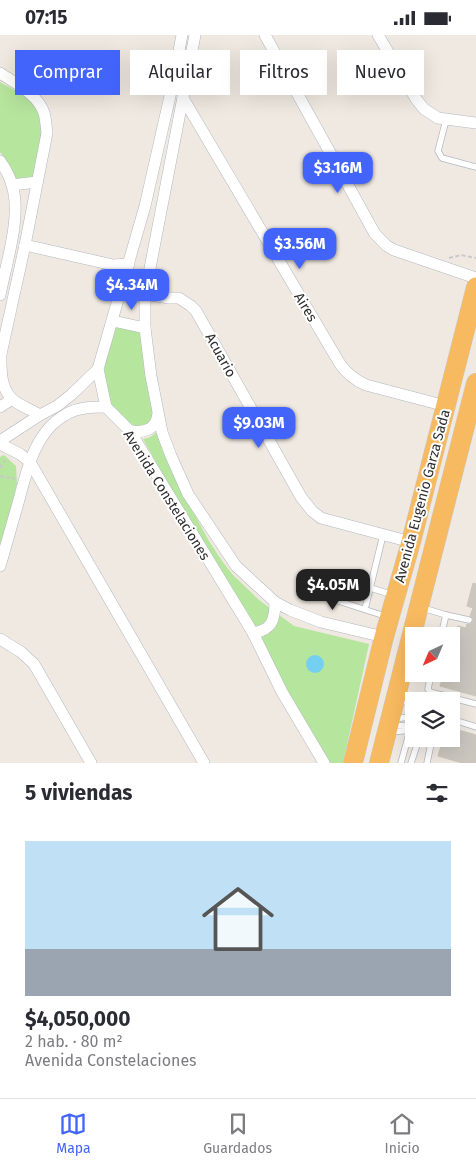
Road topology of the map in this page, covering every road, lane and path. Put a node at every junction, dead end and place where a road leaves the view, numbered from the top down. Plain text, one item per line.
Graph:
1 (182, 35) edge
2 (195, 35) edge
3 (265, 35) edge
4 (378, 35) edge
5 (0, 73) edge
6 (183, 98) junction
7 (446, 120) junction
8 (476, 123) edge
9 (0, 161) edge
10 (476, 167) edge
11 (37, 182) junction
12 (12, 185) junction
13 (25, 245) junction
14 (461, 255) dead end
15 (476, 258) edge
16 (129, 264) junction
17 (3, 268) edge
18 (476, 278) edge
19 (476, 287) edge
20 (0, 295) edge
21 (146, 295) junction
22 (113, 321) junction
23 (145, 328) junction
24 (98, 369) junction
25 (476, 383) edge
26 (12, 399) junction
27 (446, 406) junction
28 (0, 407) edge
29 (106, 407) junction
30 (158, 413) junction
31 (40, 415) junction
32 (472, 421) edge
33 (130, 431) junction
34 (0, 443) edge
35 (8, 457) dead end
36 (30, 462) junction
37 (0, 468) edge
38 (0, 476) edge
39 (17, 480) dead end
40 (383, 535) junction
41 (411, 542) junction
42 (0, 566) edge
43 (370, 588) junction
44 (396, 596) junction
45 (329, 598) dead end
46 (275, 602) junction
47 (419, 607) junction
48 (365, 609) junction
49 (446, 615) junction
50 (390, 617) junction
51 (469, 620) dead end
52 (415, 627) edge
53 (443, 627) edge
54 (252, 633) junction
55 (384, 637) junction
56 (0, 639) edge
57 (405, 674) edge
58 (430, 683) edge
59 (396, 698) junction
60 (405, 702) edge
61 (476, 704) edge
62 (405, 720) edge
63 (460, 722) edge
64 (389, 726) junction
65 (405, 727) edge
66 (476, 727) edge
67 (406, 747) edge
68 (416, 747) edge
69 (430, 747) edge
70 (91, 763) edge
71 (204, 763) edge
72 (324, 763) edge
73 (353, 763) edge
74 (379, 763) edge
75 (401, 763) edge
76 (411, 763) edge
77 (427, 763) edge

1 - 16 street
2 - 6 street, Avenida Constelaciones
3 - 18 street
4 - 7 street
5 - 11 street
6 - 21 street, Avenida Constelaciones
6 - 27 street, Aires
7 - 8 street
7 - 10 lane
9 - 12 street
11 - 12 street
11 - 13 street
12 - 17 street
13 - 16 street
13 - 26 street
14 - 15 path
16 - 22 street
17 - 20 street
19 - 27 highway, Avenida Eugenio Garza Sada
21 - 23 street, Avenida Constelaciones
21 - 40 street, Acuario
22 - 23 street
22 - 24 street
23 - 30 street, Avenida Constelaciones
24 - 29 street
24 - 31 street
25 - 32 highway, Avenida Eugenio Garza Sada
26 - 28 street
26 - 31 street
27 - 41 highway, Avenida Eugenio Garza Sada
29 - 33 street, Avenida Constelaciones
29 - 36 street
30 - 33 street
30 - 46 street, Avenida Constelaciones
31 - 34 street
32 - 47 highway, Avenida Eugenio Garza Sada
33 - 54 street, Avenida Constelaciones
34 - 36 street
35 - 37 path
36 - 42 street
36 - 71 street
38 - 39 path
40 - 41 street, Acuario
40 - 43 lane
41 - 44 highway, Avenida Eugenio Garza Sada
43 - 44 lane
43 - 48 lane
44 - 50 highway, Avenida Eugenio Garza Sada
45 - 48 lane
46 - 54 street
46 - 55 street, Avenida Constelaciones
47 - 49 lane
47 - 52 highway, Avenida Eugenio Garza Sada
48 - 50 lane
49 - 51 lane
49 - 53 lane
50 - 55 highway, Avenida Eugenio Garza Sada
54 - 72 street, Avenida Constelaciones
55 - 73 highway, Avenida Eugenio Garza Sada
56 - 70 street
57 - 59 highway, Avenida Eugenio Garza Sada
58 - 61 lane
59 - 60 lane
59 - 64 highway, Avenida Eugenio Garza Sada
62 - 64 lane
63 - 66 lane
64 - 65 lane
64 - 74 highway, Avenida Eugenio Garza Sada
67 - 75 lane
68 - 76 lane
69 - 77 lane

